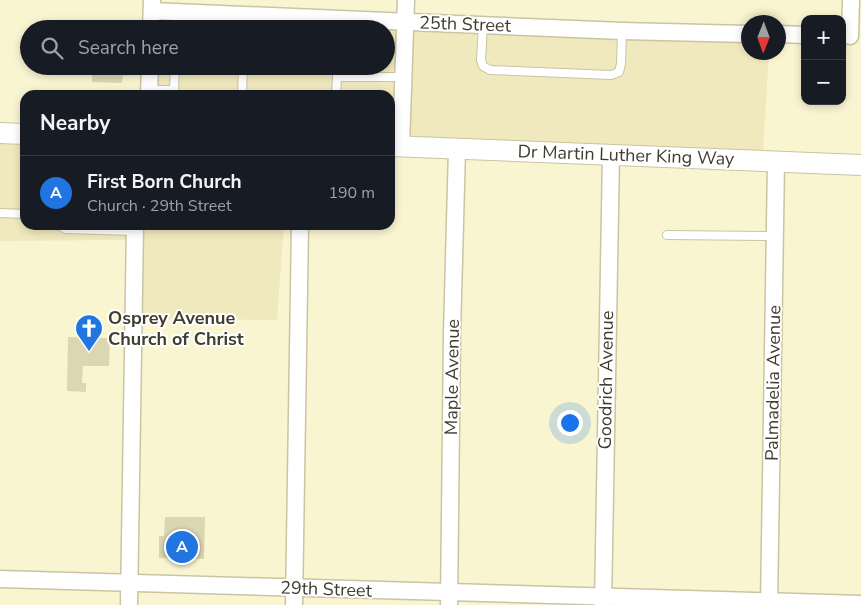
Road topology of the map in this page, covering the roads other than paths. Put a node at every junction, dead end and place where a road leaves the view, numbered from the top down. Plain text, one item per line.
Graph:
1 (406, 0) edge
2 (851, 0) edge
3 (152, 5) edge
4 (151, 20) edge
5 (375, 20) edge
6 (395, 21) edge
7 (405, 22) junction
8 (483, 25) junction
9 (622, 31) junction
10 (741, 34) edge
11 (786, 34) edge
12 (801, 35) edge
13 (851, 36) edge
14 (150, 75) edge
15 (176, 75) edge
16 (243, 75) edge
17 (403, 77) junction
18 (149, 90) edge
19 (177, 90) edge
20 (242, 90) edge
21 (336, 90) edge
22 (0, 133) edge
23 (20, 134) edge
24 (395, 146) edge
25 (457, 149) junction
26 (611, 154) junction
27 (776, 162) junction
28 (861, 165) edge
29 (0, 213) edge
30 (20, 214) edge
31 (135, 230) edge
32 (300, 230) edge
33 (667, 235) dead end
34 (775, 236) junction
35 (0, 579) edge
36 (130, 583) junction
37 (294, 588) junction
38 (449, 598) edge
39 (603, 600) edge
40 (769, 603) edge
41 (861, 604) edge
42 (129, 605) edge
43 (294, 605) edge

1 - 7 street
2 - 13 street
3 - 4 street
3 - 5 street, 25th Street
6 - 7 street, 25th Street
7 - 8 street, 25th Street
7 - 17 street
8 - 9 street, 25th Street
8 - 9 lane
9 - 10 street, 25th Street
11 - 12 street
14 - 18 street
15 - 19 lane
16 - 20 lane
17 - 21 lane
17 - 24 street
22 - 23 street
24 - 25 street, Dr Martin Luther King Way
25 - 26 street, Dr Martin Luther King Way
25 - 38 street, Maple Avenue
26 - 27 street, Dr Martin Luther King Way
26 - 39 street, Goodrich Avenue
27 - 28 street, Dr Martin Luther King Way
27 - 34 street, Palmadelia Avenue
29 - 30 lane
31 - 36 street
32 - 37 street
33 - 34 lane
34 - 40 street, Palmadelia Avenue
35 - 36 street, 29th Street
36 - 37 street, 29th Street
36 - 42 street
37 - 38 street, 29th Street
37 - 43 street
38 - 39 street, 29th Street
39 - 40 street, 29th Street
40 - 41 street, 29th Street

